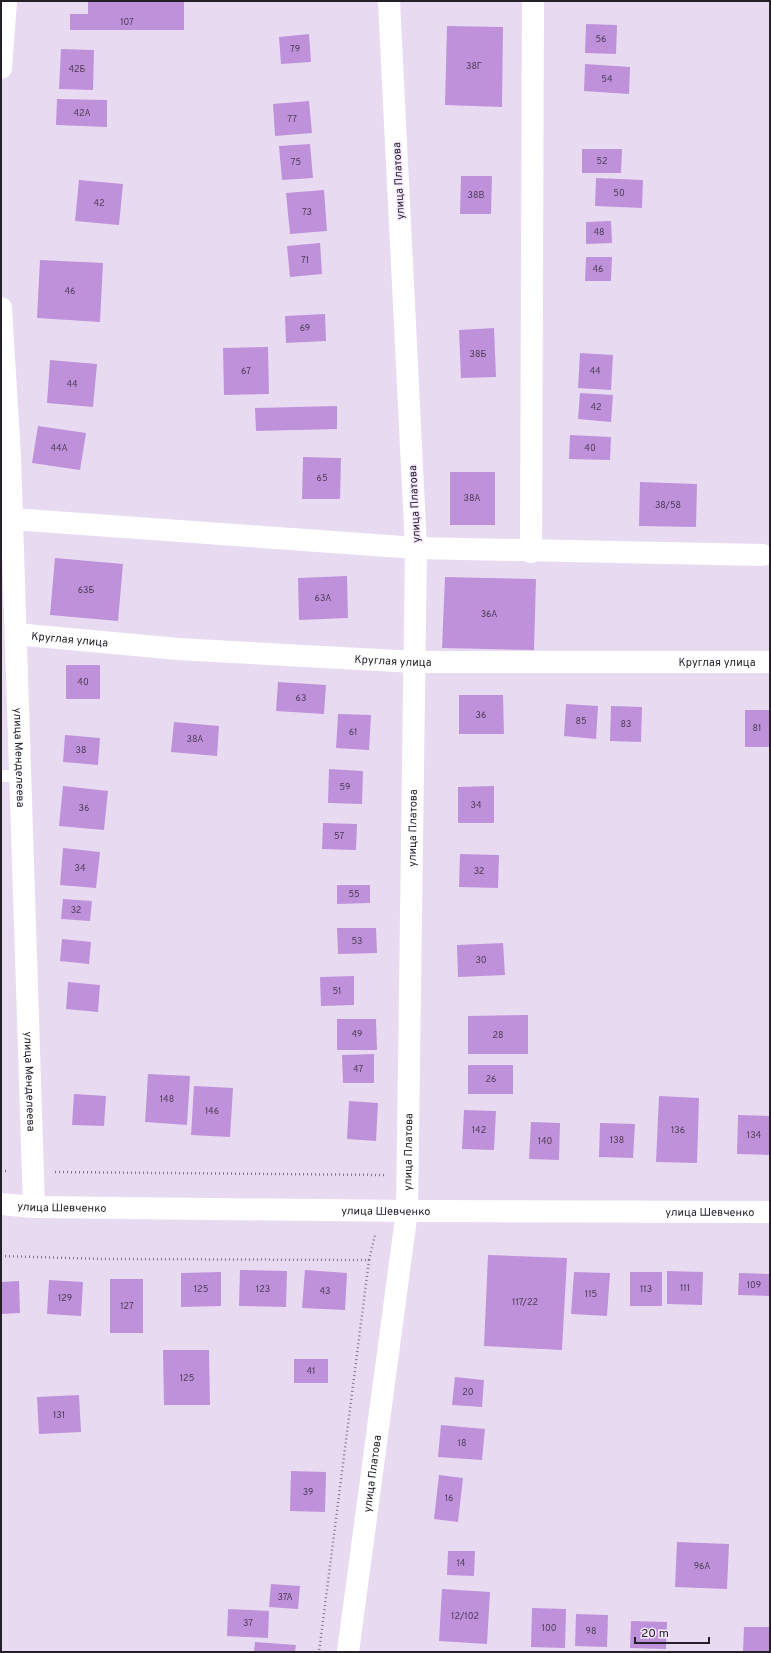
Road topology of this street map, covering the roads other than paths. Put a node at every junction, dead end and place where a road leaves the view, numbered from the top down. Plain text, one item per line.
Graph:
1 (5, 1) edge
2 (389, 1) edge
3 (533, 1) edge
4 (1, 5) edge
5 (1, 68) edge
6 (1, 308) edge
7 (5, 456) edge
8 (12, 518) junction
9 (416, 548) junction
10 (531, 552) junction
11 (764, 555) dead end
12 (16, 634) junction
13 (415, 662) junction
14 (770, 662) edge
15 (10, 776) edge
16 (1, 1204) edge
17 (34, 1207) junction
18 (407, 1211) junction
19 (770, 1212) edge
20 (348, 1652) edge

1 - 4 lane
1 - 5 street
2 - 9 street, улица Платова
3 - 10 street
6 - 7 street, улица Менделеева
7 - 8 street, улица Менделеева
8 - 9 street
8 - 12 street, улица Менделеева
9 - 10 street
9 - 13 street, улица Платова
10 - 11 street
12 - 13 street, Круглая улица
12 - 15 street, улица Менделеева
13 - 14 street, Круглая улица
13 - 18 street, улица Платова
15 - 17 street, улица Менделеева
16 - 17 street, улица Шевченко
17 - 18 street, улица Шевченко
18 - 19 street, улица Шевченко
18 - 20 street, улица Платова

